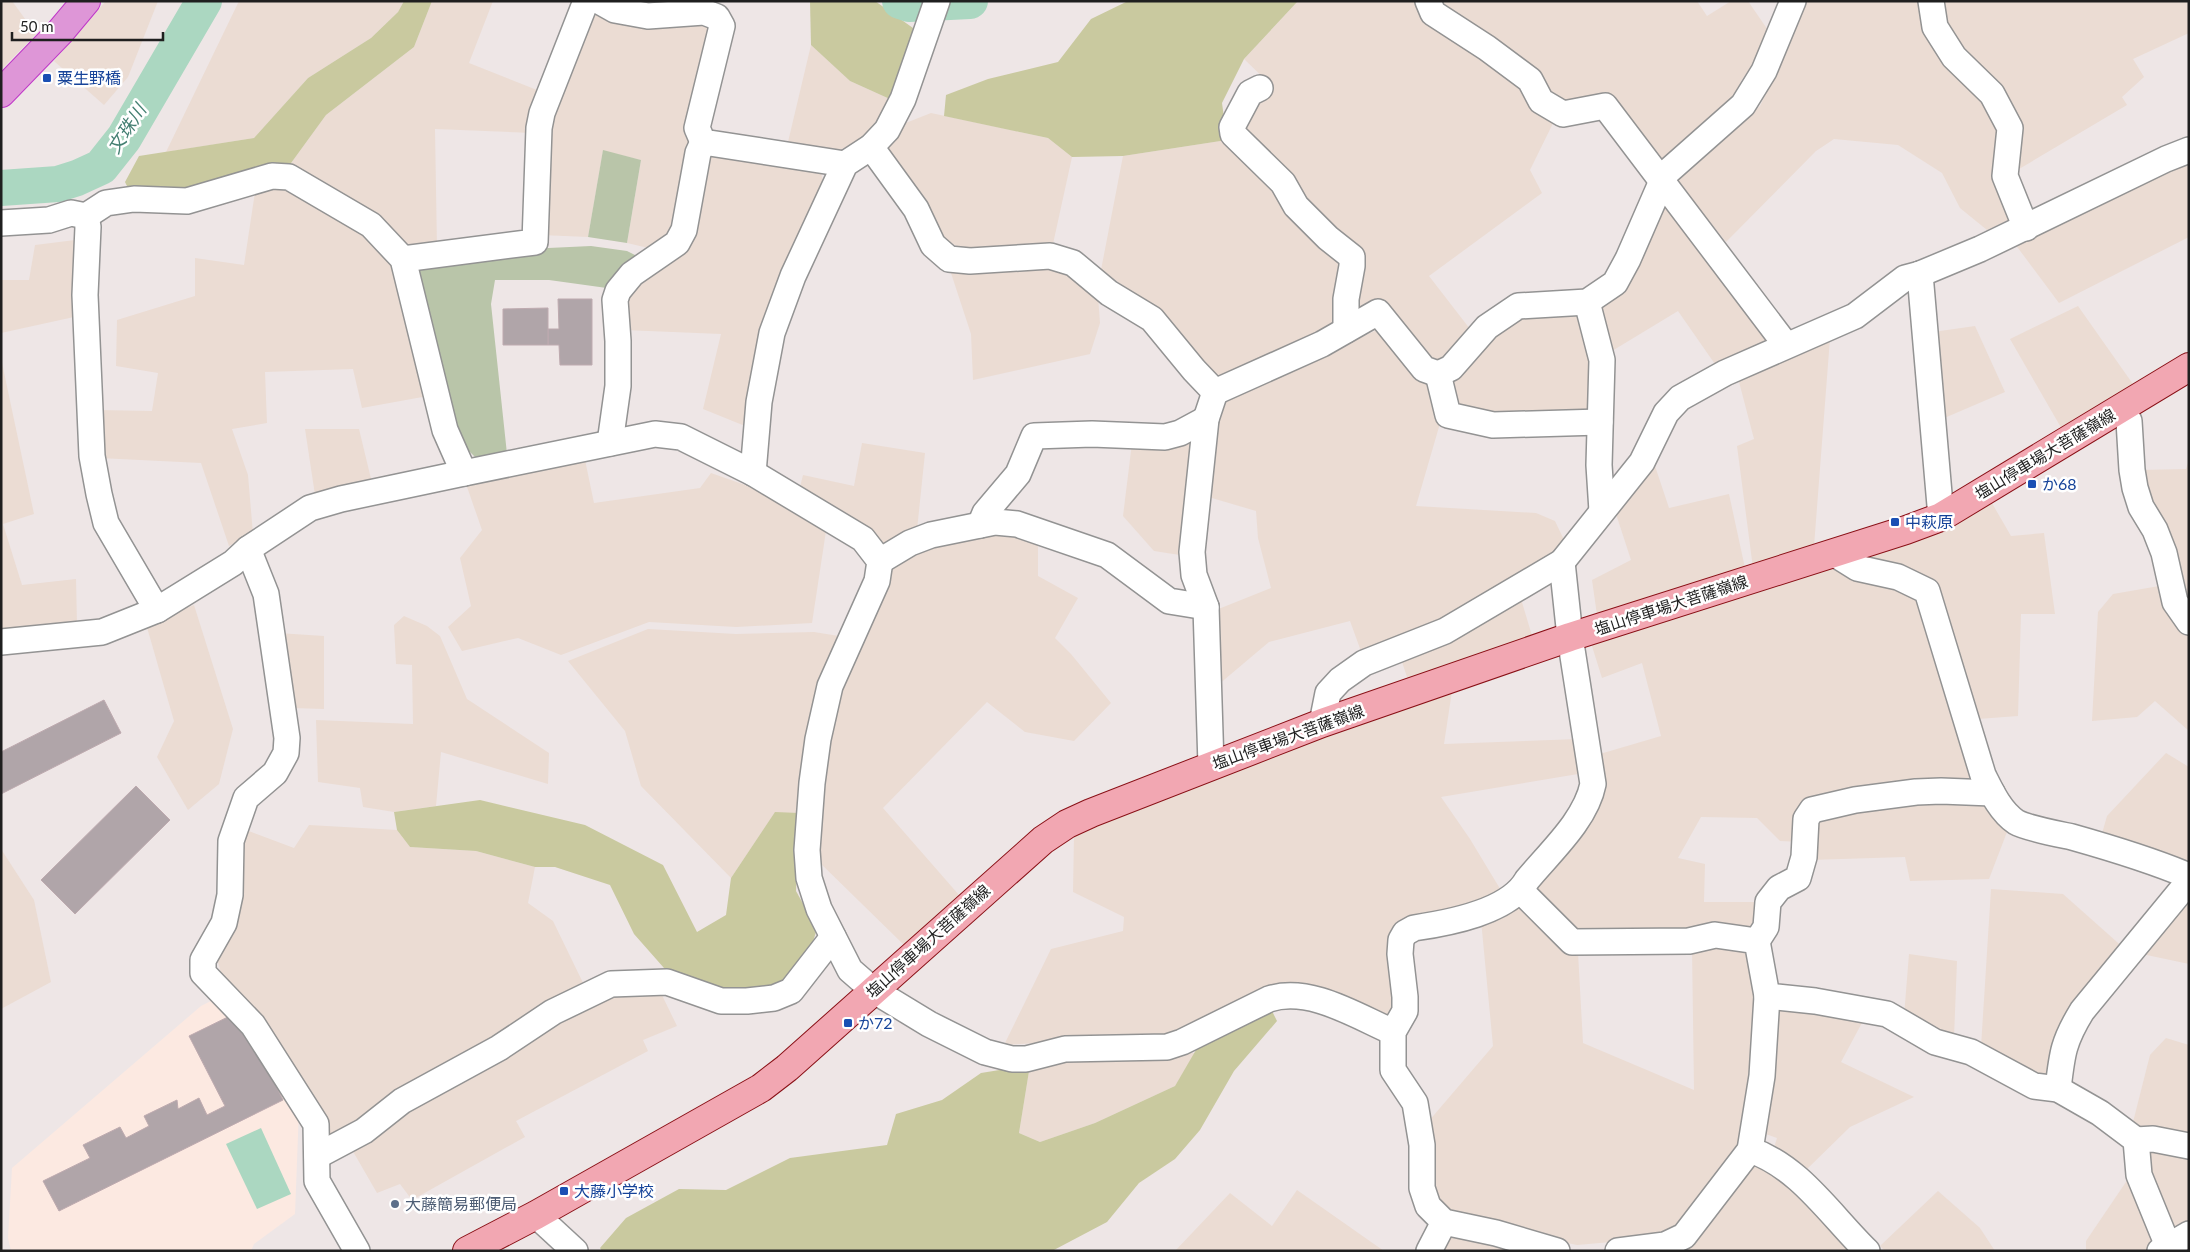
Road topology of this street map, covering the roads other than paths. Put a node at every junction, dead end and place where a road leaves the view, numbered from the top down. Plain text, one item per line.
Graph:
1 (86, 1) edge
2 (586, 1) edge
3 (598, 1) edge
4 (937, 1) edge
5 (1428, 1) edge
6 (1793, 1) edge
7 (1930, 1) edge
8 (1260, 88) dead end
9 (1, 93) edge
10 (703, 142) junction
11 (871, 147) junction
12 (2189, 150) edge
13 (845, 164) junction
14 (1662, 180) junction
15 (86, 216) junction
16 (1, 223) edge
17 (2026, 228) junction
18 (402, 259) junction
19 (1920, 274) junction
20 (1587, 302) junction
21 (1346, 330) junction
22 (1786, 345) junction
23 (2189, 367) edge
24 (1438, 374) junction
25 (1215, 392) junction
26 (2122, 407) junction
27 (1206, 420) junction
28 (1600, 422) junction
29 (610, 443) junction
30 (464, 473) junction
31 (753, 473) junction
32 (1602, 511) junction
33 (1942, 516) junction
34 (980, 525) junction
35 (248, 550) junction
36 (1833, 554) junction
37 (880, 561) junction
38 (1562, 562) junction
39 (1206, 606) junction
40 (157, 610) junction
41 (2189, 622) edge
42 (1570, 638) junction
43 (1, 642) edge
44 (1322, 723) junction
45 (1211, 765) junction
46 (1992, 793) junction
47 (2189, 876) edge
48 (2189, 881) edge
49 (1521, 891) junction
50 (833, 937) junction
51 (1757, 941) junction
52 (873, 990) junction
53 (1767, 996) junction
54 (1394, 1032) junction
55 (2058, 1089) junction
56 (2136, 1140) junction
57 (2189, 1146) edge
58 (1750, 1150) junction
59 (316, 1156) junction
60 (536, 1216) junction
61 (1444, 1222) junction
62 (2172, 1243) edge
63 (357, 1251) edge
64 (467, 1251) edge
65 (575, 1251) edge
66 (1429, 1251) edge
67 (1557, 1251) edge
68 (1618, 1251) edge
69 (1867, 1251) edge

1 - 9 highway
2 - 18 street
3 - 10 street
4 - 11 street
5 - 14 street
6 - 14 street
7 - 17 street
8 - 21 street
10 - 13 street
10 - 29 street
11 - 13 street
11 - 25 street
12 - 17 street
13 - 31 street
14 - 20 street
14 - 22 street
15 - 16 street
15 - 18 street
15 - 40 street
17 - 19 street
18 - 30 street
19 - 22 street
19 - 33 street
20 - 24 street
20 - 28 street
21 - 24 street
21 - 25 street
22 - 32 street
23 - 26 main road, 塩山停車場大菩薩嶺線
24 - 28 street
25 - 27 street
26 - 33 main road, 塩山停車場大菩薩嶺線
26 - 41 street
27 - 34 street
27 - 39 street
28 - 32 street
29 - 30 street
29 - 31 street
30 - 35 street
31 - 37 street
32 - 38 street
33 - 36 main road, 塩山停車場大菩薩嶺線
34 - 37 street
34 - 39 street
35 - 40 street
35 - 59 street
36 - 42 main road, 塩山停車場大菩薩嶺線
36 - 46 street
37 - 50 street
38 - 42 street
38 - 44 street
39 - 45 street
40 - 43 street
42 - 44 main road, 塩山停車場大菩薩嶺線
42 - 49 street
44 - 45 main road, 塩山停車場大菩薩嶺線
45 - 52 main road, 塩山停車場大菩薩嶺線
46 - 47 street
46 - 51 street
48 - 55 street
49 - 51 street
49 - 54 street
50 - 52 street
50 - 59 street
51 - 53 street
52 - 54 street
52 - 60 main road, 塩山停車場大菩薩嶺線
53 - 55 street
53 - 58 street
54 - 61 street
55 - 56 street
56 - 57 street
56 - 62 street
58 - 68 street
58 - 69 street
59 - 63 street
60 - 64 main road, 塩山停車場大菩薩嶺線
60 - 65 street
61 - 66 street
61 - 67 street

